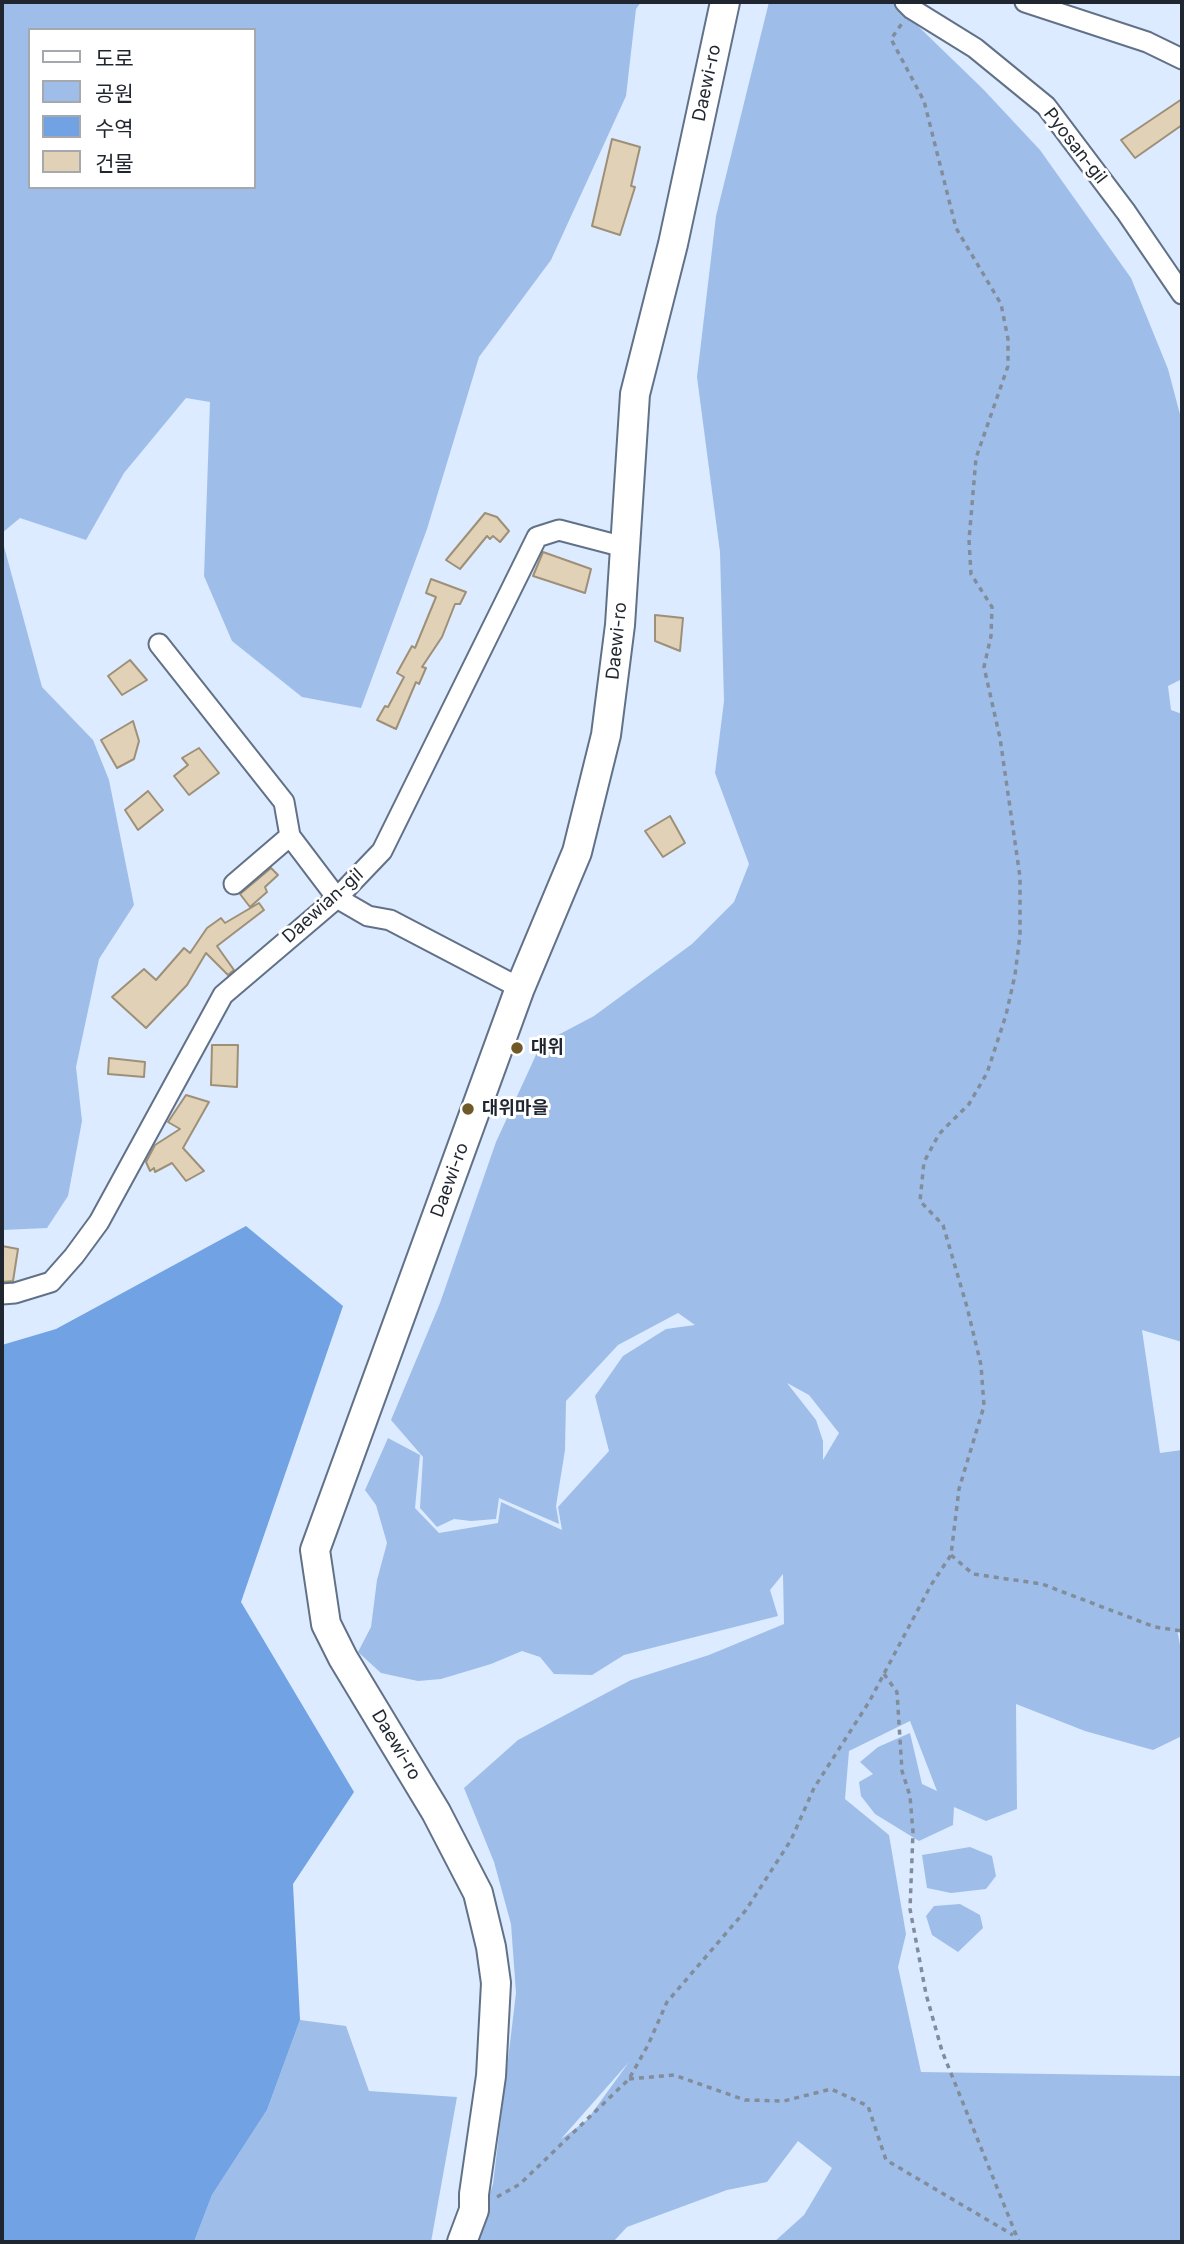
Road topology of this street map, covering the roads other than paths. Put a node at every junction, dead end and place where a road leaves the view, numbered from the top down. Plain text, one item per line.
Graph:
1 (725, 2) edge
2 (1024, 2) edge
3 (909, 6) edge
4 (1182, 59) edge
5 (1182, 294) edge
6 (624, 547) junction
7 (159, 645) dead end
8 (290, 836) junction
9 (234, 884) dead end
10 (337, 898) junction
11 (520, 988) junction
12 (2, 1294) edge
13 (462, 2242) edge

1 - 6 main road, Daewi-ro
2 - 4 street
3 - 5 street, Pyosan-gil
6 - 10 street, Daewian-gil
6 - 11 main road, Daewi-ro
7 - 8 street
8 - 9 street
8 - 10 street
10 - 11 street
10 - 12 street, Daewian-gil
11 - 13 main road, Daewi-ro

